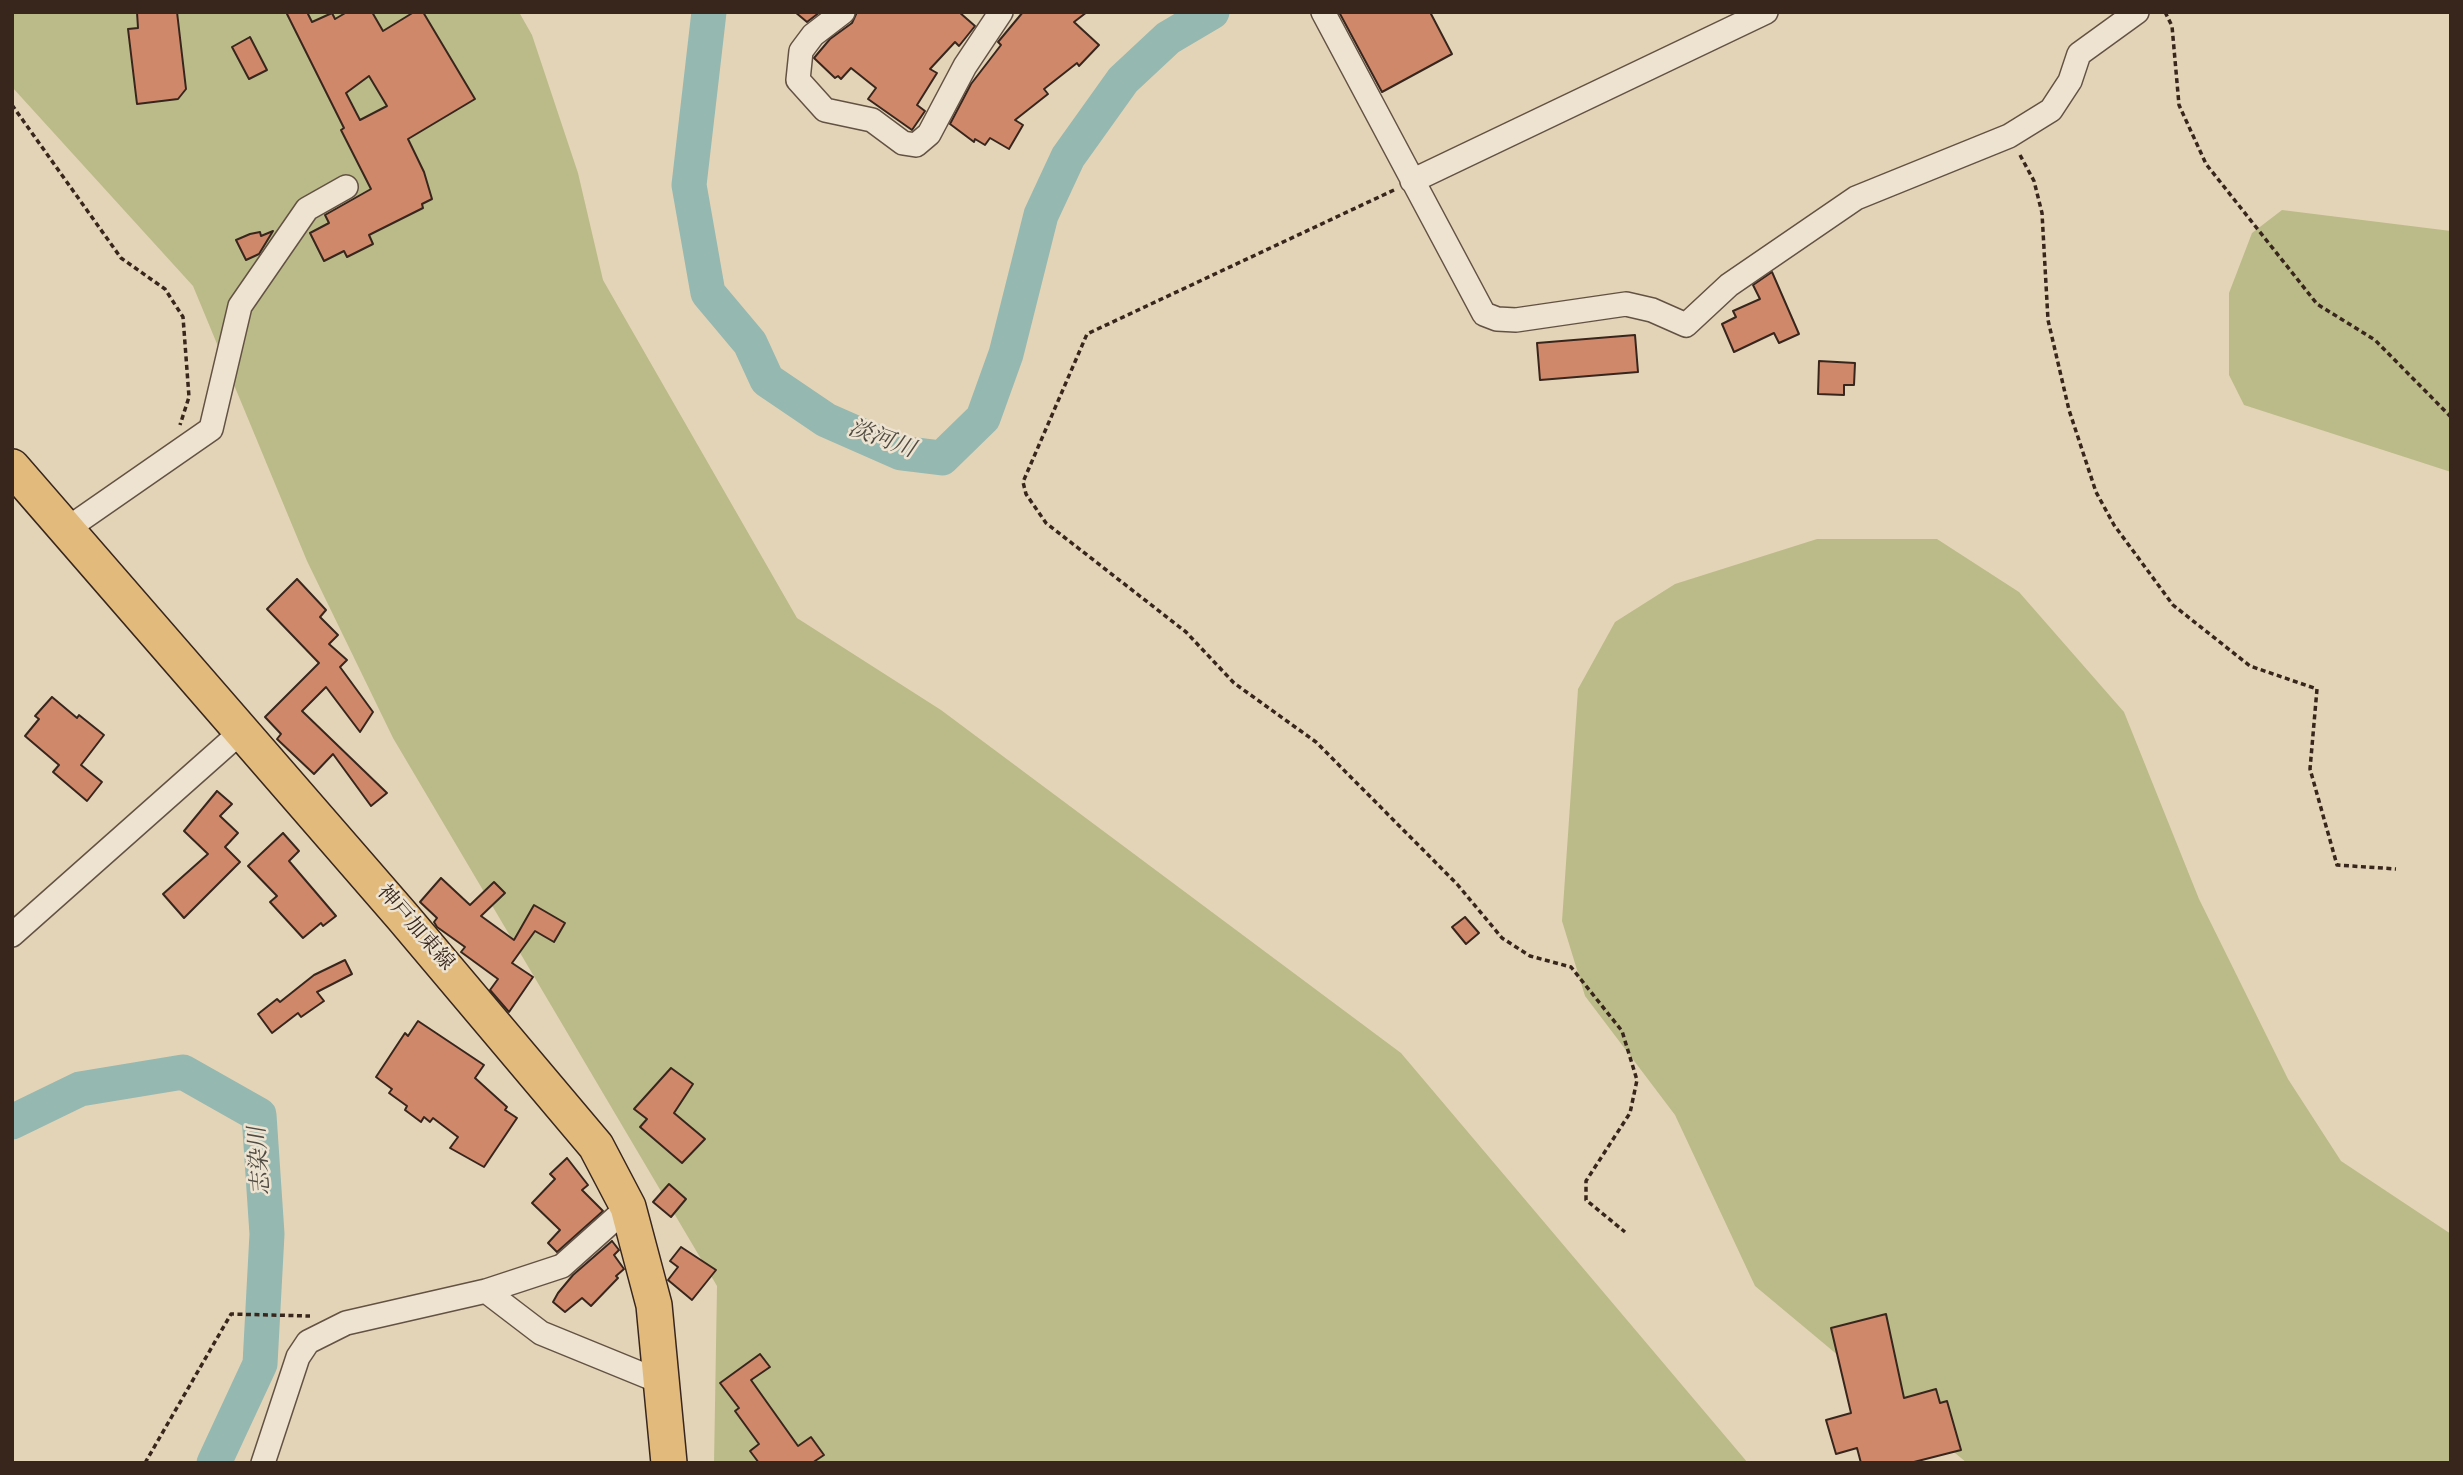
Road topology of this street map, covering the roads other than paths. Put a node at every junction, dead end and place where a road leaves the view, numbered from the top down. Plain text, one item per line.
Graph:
1 (843, 12) edge
2 (1001, 12) edge
3 (1323, 12) edge
4 (1766, 12) edge
5 (2137, 12) edge
6 (1412, 181) junction
7 (346, 187) dead end
8 (12, 467) edge
9 (67, 529) junction
10 (242, 731) junction
11 (12, 935) edge
12 (628, 1207) junction
13 (486, 1291) junction
14 (661, 1382) junction
15 (263, 1463) edge
16 (669, 1463) edge

1 - 2 street
3 - 6 street
4 - 6 street
5 - 6 street
7 - 9 street
8 - 9 main road, 神戸加東線
9 - 10 main road, 神戸加東線
10 - 11 street
10 - 12 main road, 神戸加東線
12 - 13 street
12 - 14 main road, 神戸加東線
13 - 14 street
13 - 15 street
14 - 16 main road, 神戸加東線

